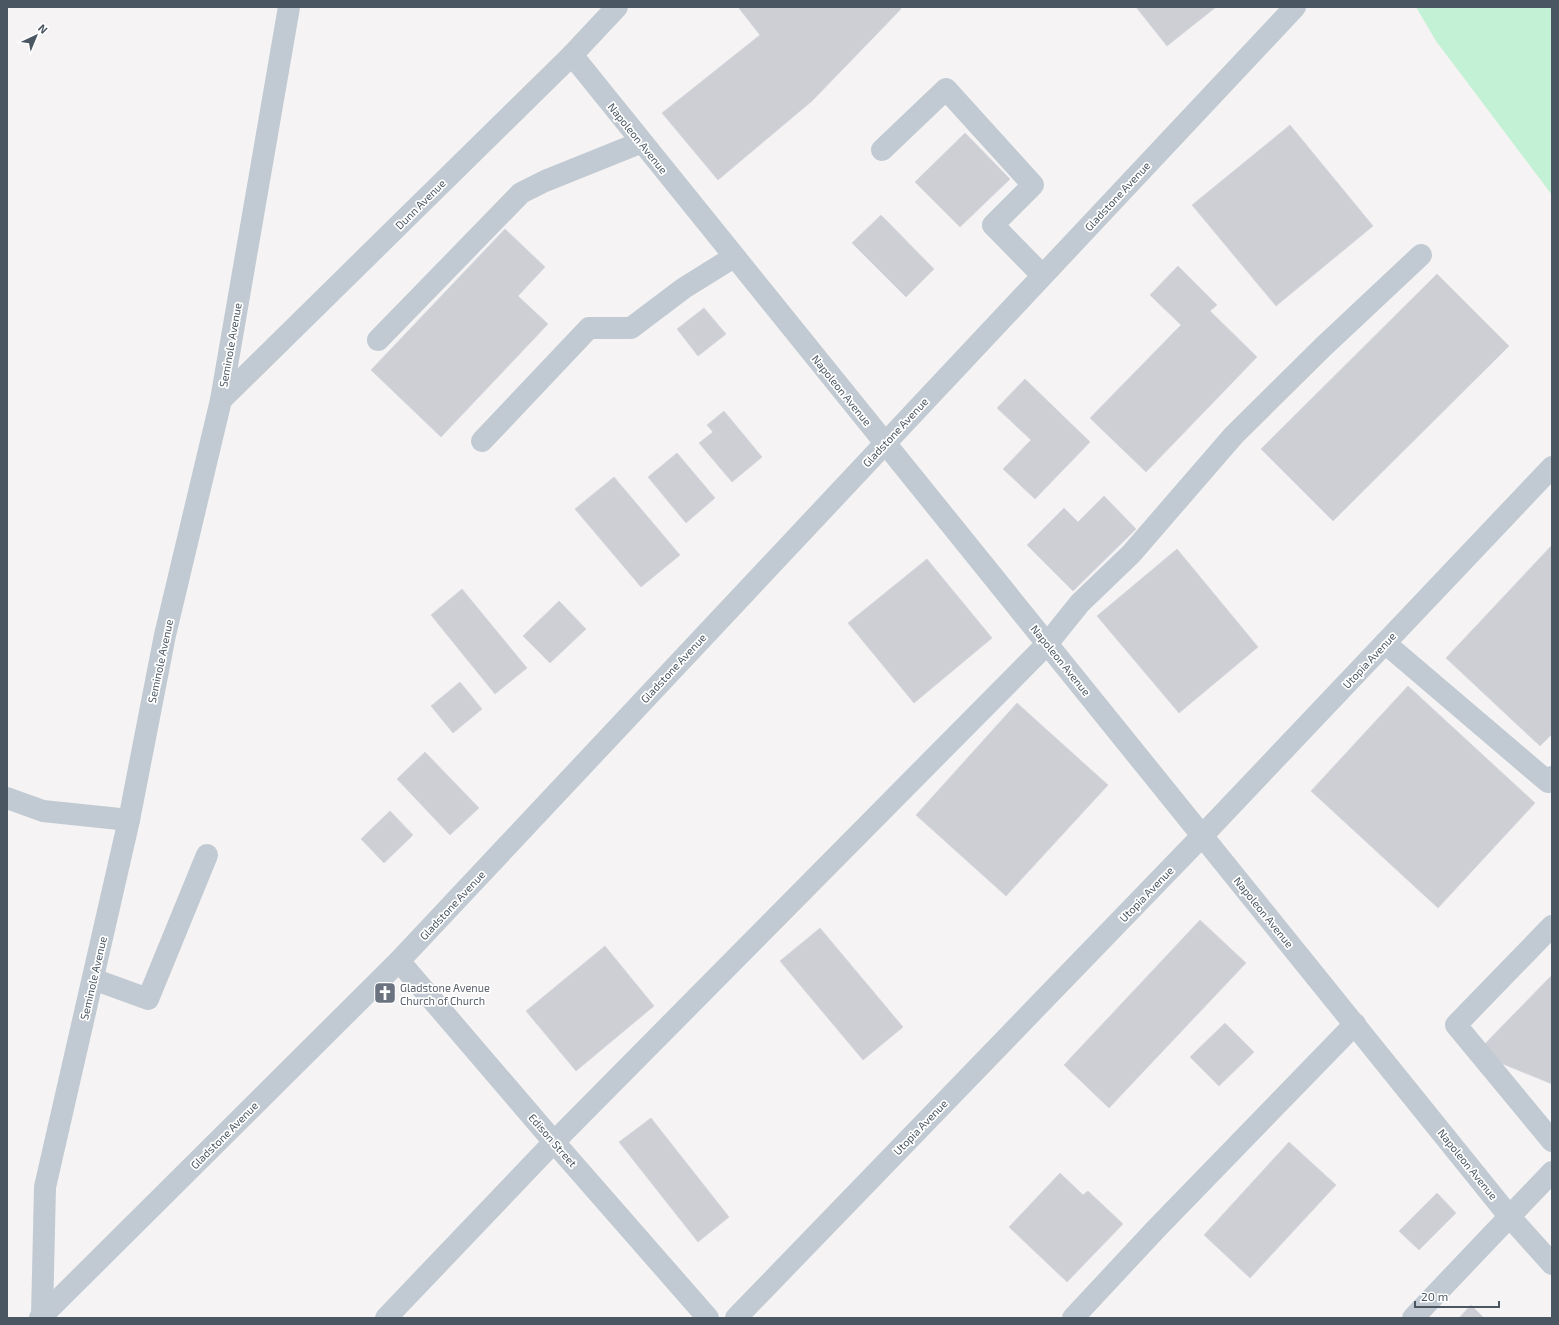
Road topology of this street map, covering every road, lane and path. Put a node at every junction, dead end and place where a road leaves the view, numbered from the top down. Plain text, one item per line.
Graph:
1 (289, 7) edge
2 (617, 7) edge
3 (1295, 7) edge
4 (572, 55) junction
5 (642, 142) junction
6 (882, 150) dead end
7 (1421, 255) dead end
8 (734, 257) junction
9 (1042, 275) junction
10 (378, 340) dead end
11 (221, 400) junction
12 (482, 441) dead end
13 (885, 443) junction
14 (1552, 467) edge
15 (1385, 642) junction
16 (1047, 644) junction
17 (1552, 777) edge
18 (7, 798) edge
19 (129, 820) junction
20 (1202, 836) junction
21 (207, 855) dead end
22 (1552, 926) edge
23 (399, 961) junction
24 (93, 979) junction
25 (1355, 1024) junction
26 (554, 1142) junction
27 (1552, 1142) edge
28 (1552, 1172) edge
29 (1509, 1216) junction
30 (1552, 1264) edge
31 (41, 1317) edge
32 (386, 1318) edge
33 (708, 1318) edge
34 (736, 1318) edge
35 (1073, 1318) edge
36 (1413, 1318) edge

1 - 11 street, Seminole Avenue
2 - 4 street, Dunn Avenue
3 - 9 street, Gladstone Avenue
4 - 5 street, Napoleon Avenue
4 - 11 street, Dunn Avenue
5 - 8 street, Napoleon Avenue
5 - 10 street
6 - 9 street
7 - 16 street
8 - 12 street
8 - 13 street, Napoleon Avenue
9 - 13 street, Gladstone Avenue
11 - 19 street, Seminole Avenue
13 - 16 street, Napoleon Avenue
13 - 23 street, Gladstone Avenue
14 - 15 street, Utopia Avenue
15 - 17 street
15 - 20 street, Utopia Avenue
16 - 20 street, Napoleon Avenue
16 - 26 street
18 - 19 street
19 - 24 street, Seminole Avenue
20 - 25 street, Napoleon Avenue
20 - 34 street, Utopia Avenue
21 - 24 street
22 - 27 street
23 - 26 street, Edison Street
23 - 31 street, Gladstone Avenue
24 - 31 street, Seminole Avenue
25 - 29 street, Napoleon Avenue
25 - 35 street
26 - 32 street
26 - 33 street, Edison Street
28 - 29 street
29 - 30 street, Napoleon Avenue
29 - 36 street

